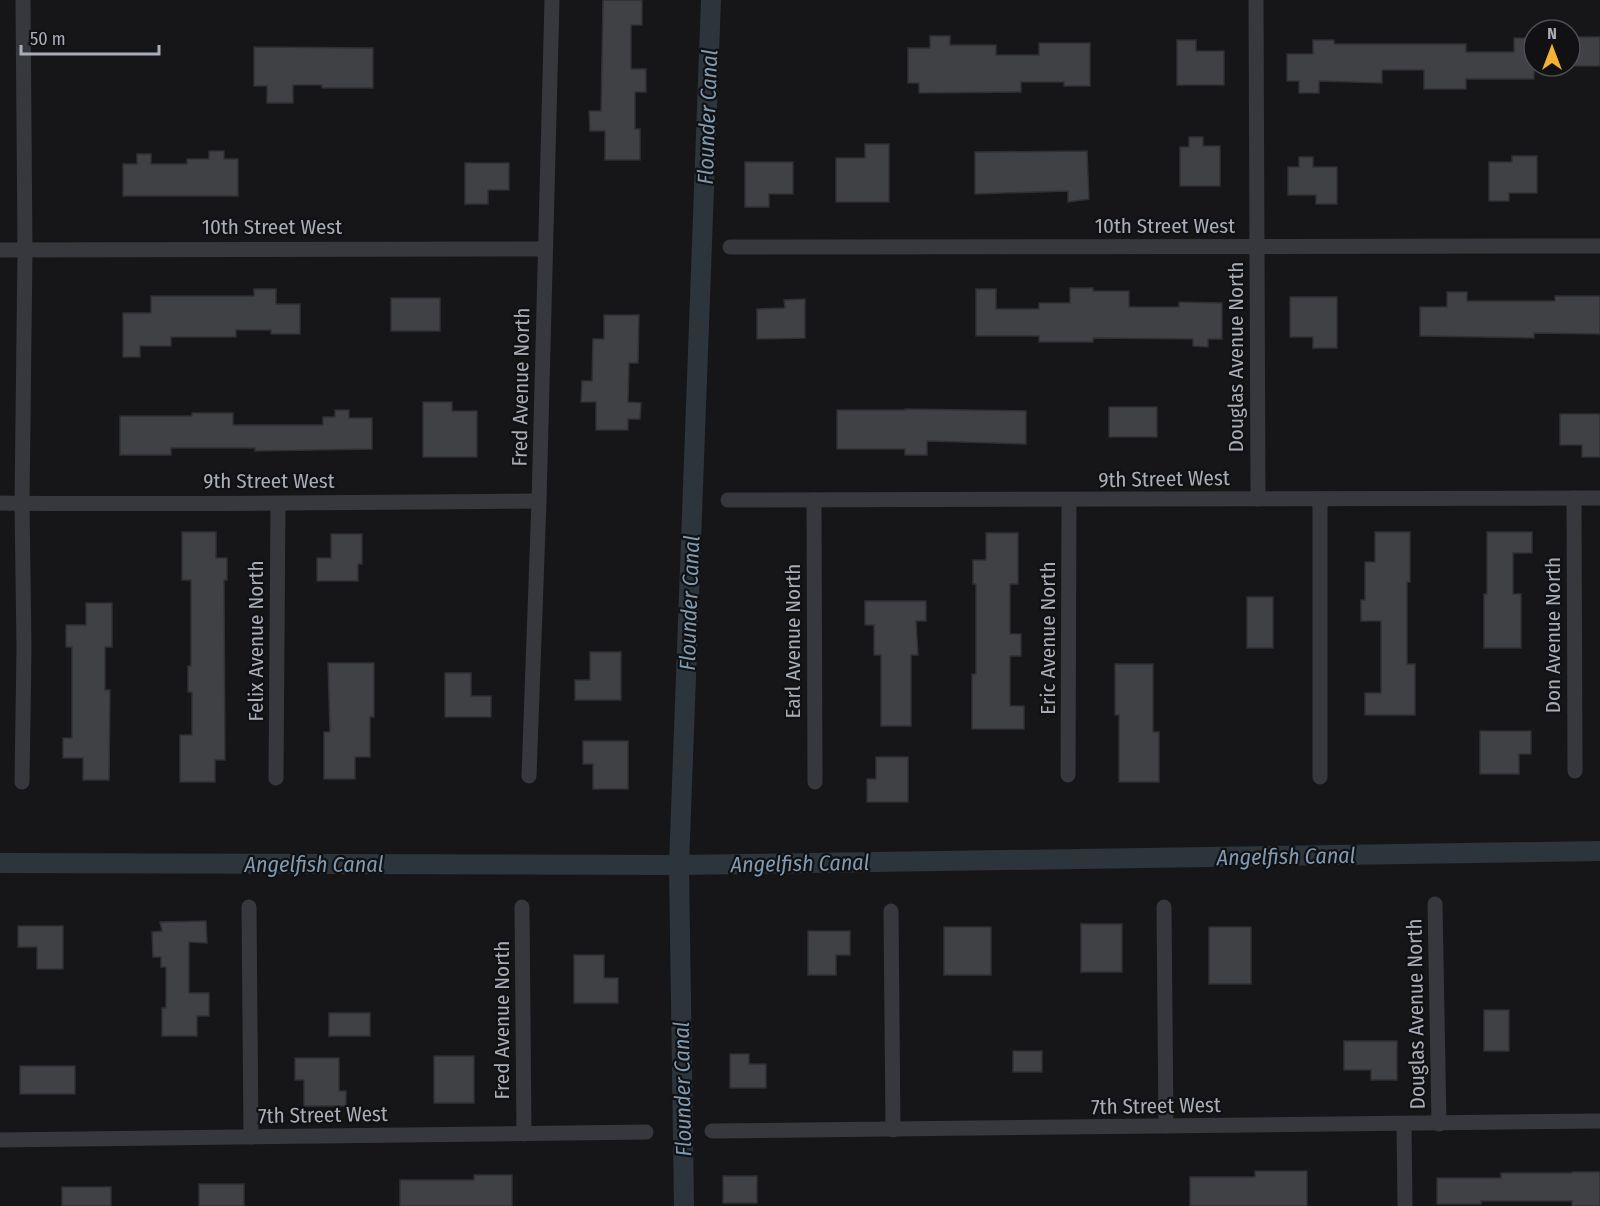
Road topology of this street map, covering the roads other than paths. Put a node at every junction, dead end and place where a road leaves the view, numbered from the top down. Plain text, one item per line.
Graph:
1 (23, 0) edge
2 (552, 0) edge
3 (1256, 0) edge
4 (1600, 246) edge
5 (730, 247) dead end
6 (1257, 247) junction
7 (545, 249) junction
8 (0, 250) edge
9 (25, 250) junction
10 (1574, 498) junction
11 (1600, 498) edge
12 (1258, 499) junction
13 (1320, 499) junction
14 (728, 500) dead end
15 (814, 500) junction
16 (539, 501) junction
17 (1069, 501) junction
18 (0, 503) edge
19 (22, 503) junction
20 (278, 504) junction
21 (1575, 771) dead end
22 (1068, 775) dead end
23 (529, 776) dead end
24 (1320, 777) dead end
25 (276, 778) dead end
26 (22, 782) dead end
27 (814, 782) dead end
28 (1435, 904) dead end
29 (249, 907) dead end
30 (522, 907) dead end
31 (1164, 907) dead end
32 (891, 910) dead end
33 (1600, 1121) edge
34 (1439, 1124) junction
35 (1404, 1125) junction
36 (1166, 1126) junction
37 (893, 1130) junction
38 (712, 1131) dead end
39 (646, 1132) dead end
40 (524, 1134) junction
41 (250, 1137) junction
42 (0, 1140) edge
43 (1405, 1206) edge

1 - 9 street
2 - 7 street, Fred Avenue North
3 - 6 street, Douglas Avenue North
4 - 6 street, 10th Street West
5 - 6 street, 10th Street West
6 - 12 street, Douglas Avenue North
7 - 9 street, 10th Street West
7 - 16 street, Fred Avenue North
8 - 9 street, 10th Street West
9 - 19 street
10 - 11 street, 9th Street West
10 - 13 street, 9th Street West
10 - 21 street, Don Avenue North
12 - 13 street, 9th Street West
12 - 17 street, 9th Street West
13 - 24 street
14 - 15 street, 9th Street West
15 - 17 street, 9th Street West
15 - 27 street, Earl Avenue North
16 - 20 street, 9th Street West
16 - 23 street, Fred Avenue North
17 - 22 street, Eric Avenue North
18 - 19 street, 9th Street West
19 - 20 street, 9th Street West
19 - 26 street
20 - 25 street, Felix Avenue North
28 - 34 street, Douglas Avenue North
29 - 41 street
30 - 40 street, Fred Avenue North
31 - 36 street
32 - 37 street
33 - 34 street, 7th Street West
34 - 35 street, 7th Street West
35 - 36 street, 7th Street West
35 - 43 street, Douglas Avenue North
36 - 37 street, 7th Street West
37 - 38 street, 7th Street West
39 - 40 street, 7th Street West
40 - 41 street, 7th Street West
41 - 42 street, 7th Street West

